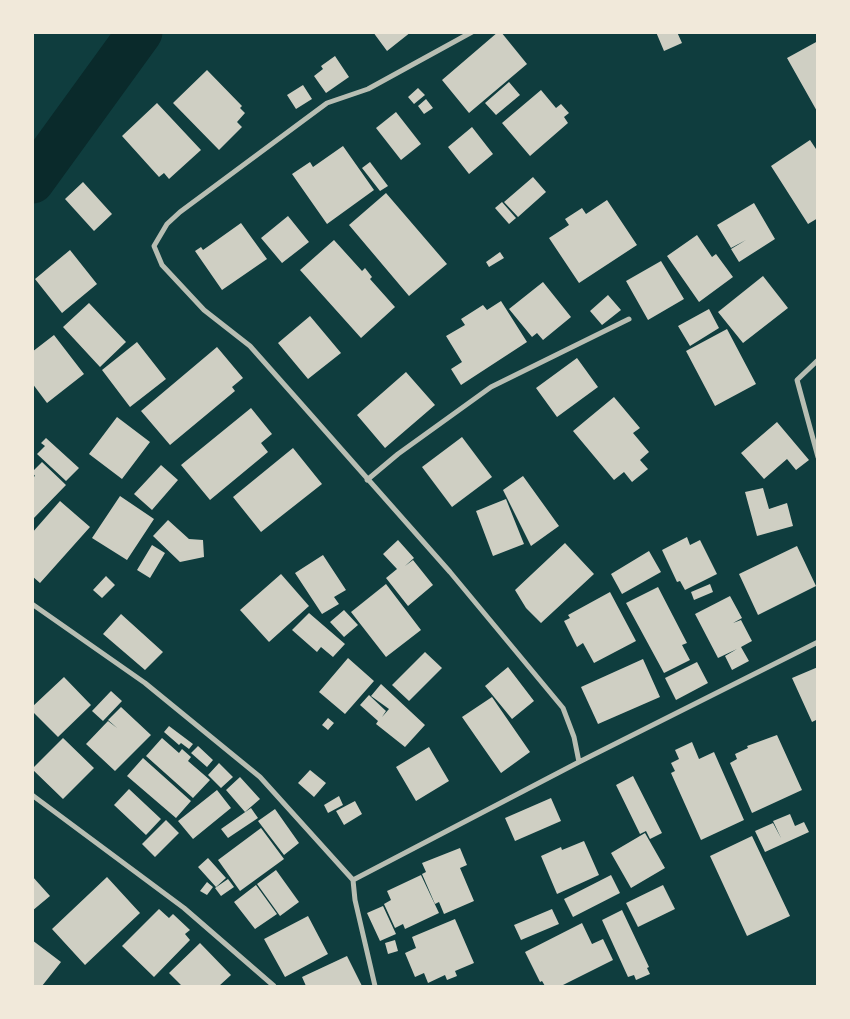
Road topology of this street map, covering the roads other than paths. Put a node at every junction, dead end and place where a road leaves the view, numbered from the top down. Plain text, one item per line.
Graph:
1 (472, 32) edge
2 (629, 319) dead end
3 (818, 360) edge
4 (818, 457) edge
5 (367, 480) junction
6 (32, 604) edge
7 (818, 642) edge
8 (579, 762) junction
9 (32, 796) edge
10 (353, 880) junction
11 (274, 986) edge
12 (376, 986) edge

1 - 5 street
2 - 5 street
3 - 4 street
5 - 8 street
6 - 10 street
7 - 8 street
8 - 10 street
9 - 11 street
10 - 12 street

